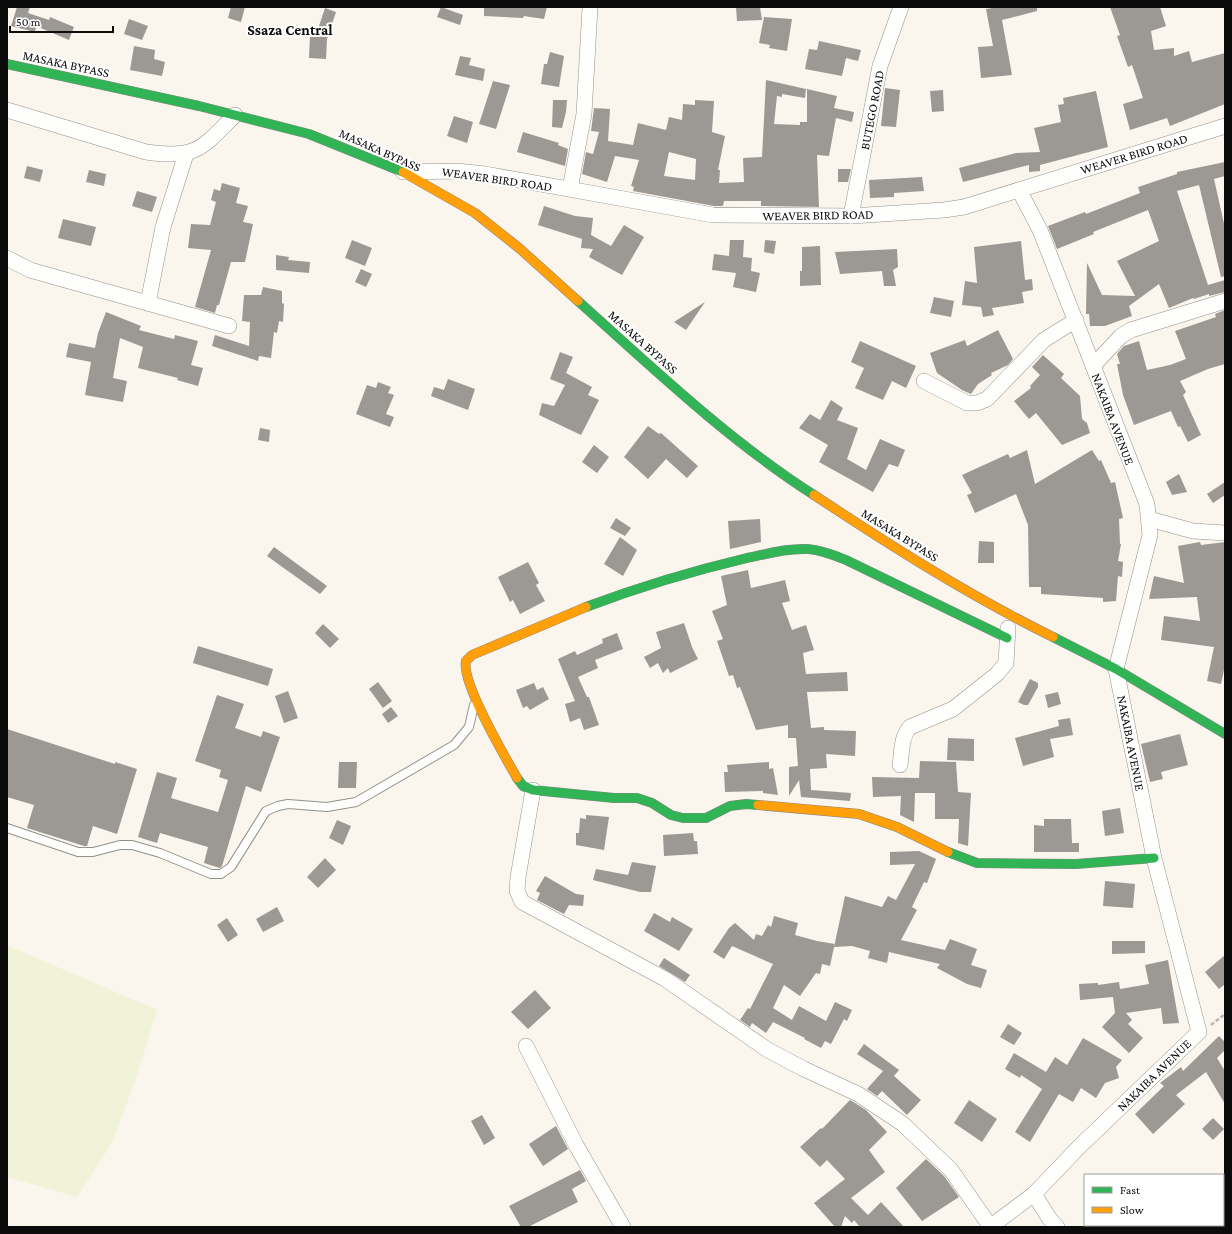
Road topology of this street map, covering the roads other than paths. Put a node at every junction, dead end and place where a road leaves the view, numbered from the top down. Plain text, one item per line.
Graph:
1 (590, 7) edge
2 (900, 7) edge
3 (7, 64) edge
4 (7, 111) edge
5 (235, 115) junction
6 (1225, 126) edge
7 (186, 154) junction
8 (402, 172) junction
9 (570, 189) junction
10 (1019, 190) junction
11 (851, 216) junction
12 (7, 258) edge
13 (1225, 301) edge
14 (148, 303) junction
15 (1076, 320) junction
16 (229, 326) dead end
17 (1093, 366) junction
18 (924, 381) dead end
19 (1149, 519) junction
20 (1225, 533) edge
21 (1008, 615) junction
22 (1007, 638) junction
23 (1116, 669) junction
24 (475, 696) junction
25 (1225, 734) edge
26 (900, 765) dead end
27 (533, 790) junction
28 (7, 828) edge
29 (1154, 858) junction
30 (526, 1046) dead end
31 (1034, 1194) junction
32 (618, 1225) edge
33 (990, 1227) edge
34 (1057, 1227) edge

1 - 9 street
2 - 11 street, BUTEGO ROAD
3 - 5 main road, MASAKA BYPASS
4 - 7 street
5 - 7 street
5 - 8 main road, MASAKA BYPASS
6 - 10 street, WEAVER BIRD ROAD
7 - 14 street
8 - 9 street, WEAVER BIRD ROAD
8 - 21 main road, MASAKA BYPASS
9 - 11 street, WEAVER BIRD ROAD
10 - 11 street, WEAVER BIRD ROAD
10 - 15 street, NAKAIBA AVENUE
12 - 14 street
13 - 17 street
14 - 16 street
15 - 17 street, NAKAIBA AVENUE
15 - 18 street
17 - 19 street, NAKAIBA AVENUE
19 - 20 street
19 - 23 street, NAKAIBA AVENUE
21 - 22 street
21 - 23 main road, MASAKA BYPASS
22 - 24 main road
22 - 26 street
23 - 25 main road, MASAKA BYPASS
23 - 29 street, NAKAIBA AVENUE
24 - 27 main road
24 - 28 lane
27 - 29 main road
27 - 33 street
29 - 31 street, NAKAIBA AVENUE
30 - 32 street
31 - 33 street, NAKAIBA AVENUE
31 - 34 street

